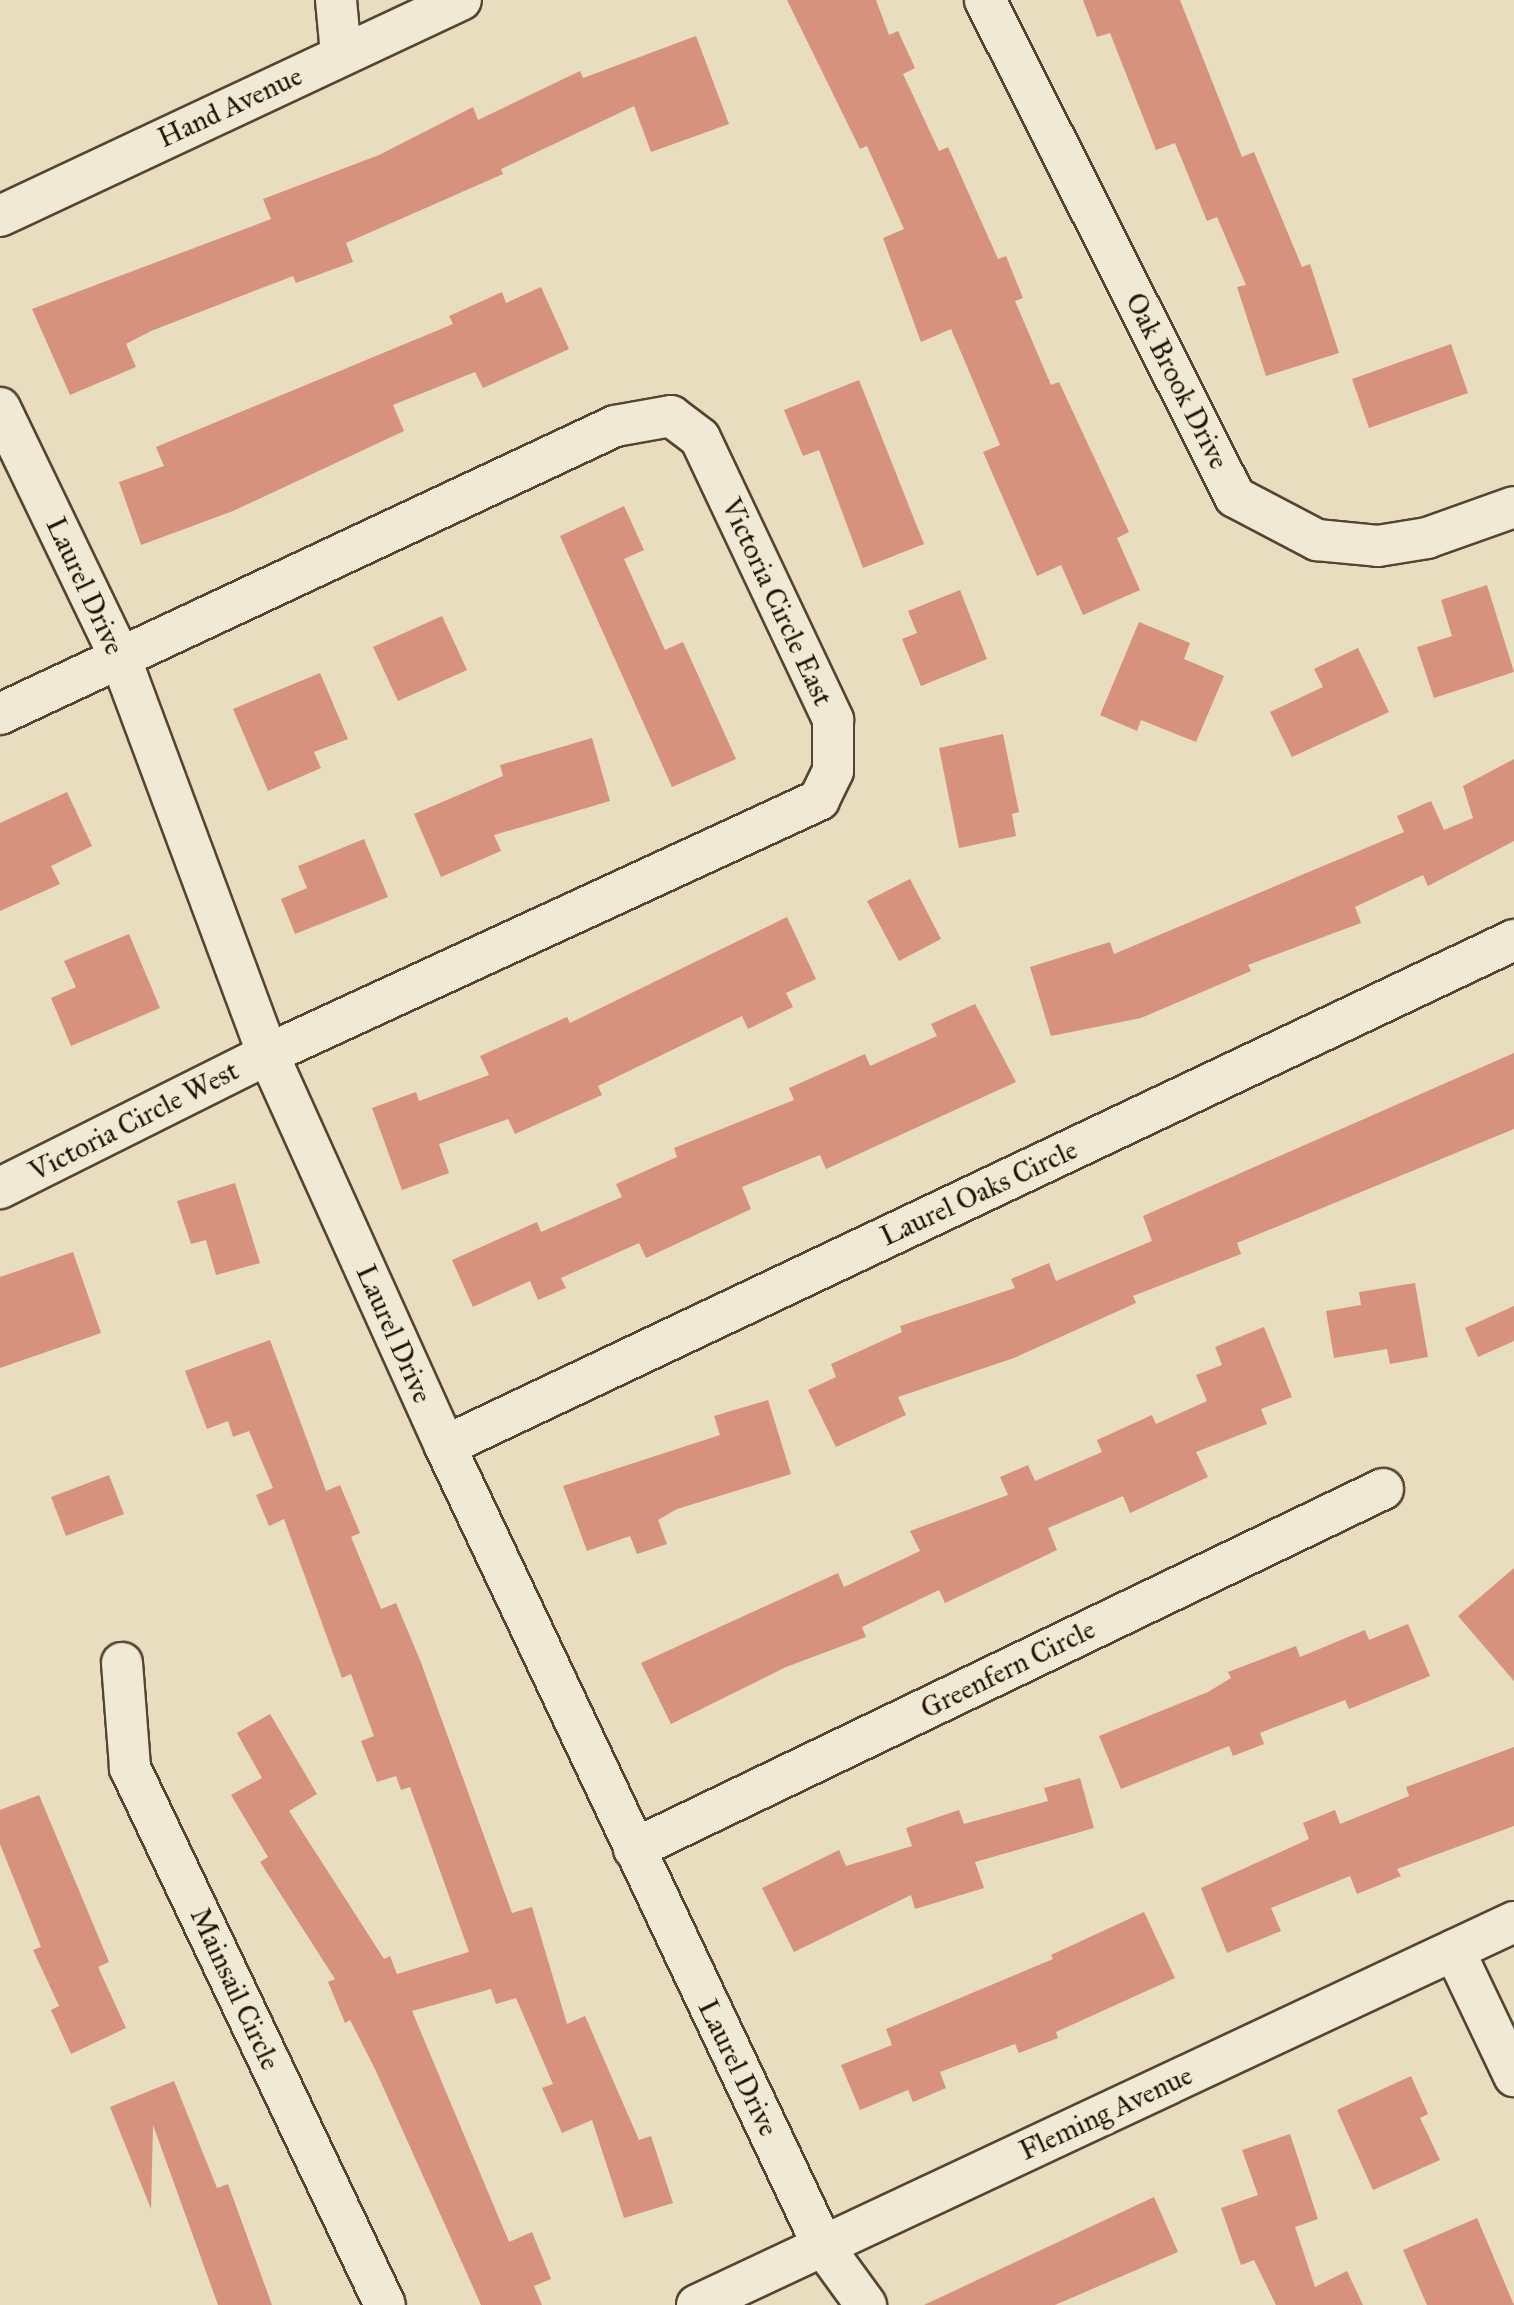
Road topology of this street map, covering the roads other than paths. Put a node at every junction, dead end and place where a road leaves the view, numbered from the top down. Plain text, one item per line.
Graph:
1 (336, 0) edge
2 (461, 0) edge
3 (985, 0) edge
4 (341, 54) junction
5 (0, 216) edge
6 (0, 408) edge
7 (1514, 507) edge
8 (120, 657) junction
9 (0, 714) edge
10 (1514, 940) edge
11 (268, 1054) junction
12 (0, 1188) edge
13 (444, 1446) junction
14 (1383, 1489) dead end
15 (122, 1663) dead end
16 (634, 1850) junction
17 (1514, 1922) edge
18 (1454, 1950) junction
19 (1514, 2076) edge
20 (823, 2246) junction
21 (385, 2305) edge
22 (698, 2305) edge
23 (866, 2305) edge

1 - 4 street
2 - 4 street, Hand Avenue
3 - 7 street, Oak Brook Drive
4 - 5 street, Hand Avenue
6 - 8 street, Laurel Drive
8 - 9 street
8 - 11 street, Laurel Drive
8 - 11 street, Victoria Circle East
10 - 13 street, Laurel Oaks Circle
11 - 12 street, Victoria Circle West
11 - 13 street, Laurel Drive
13 - 16 street, Laurel Drive
14 - 16 street, Greenfern Circle
15 - 21 street, Mainsail Circle
16 - 20 street, Laurel Drive
17 - 18 street, Fleming Avenue
18 - 19 street
18 - 20 street, Fleming Avenue
20 - 22 street, Fleming Avenue
20 - 23 street, Laurel Drive

